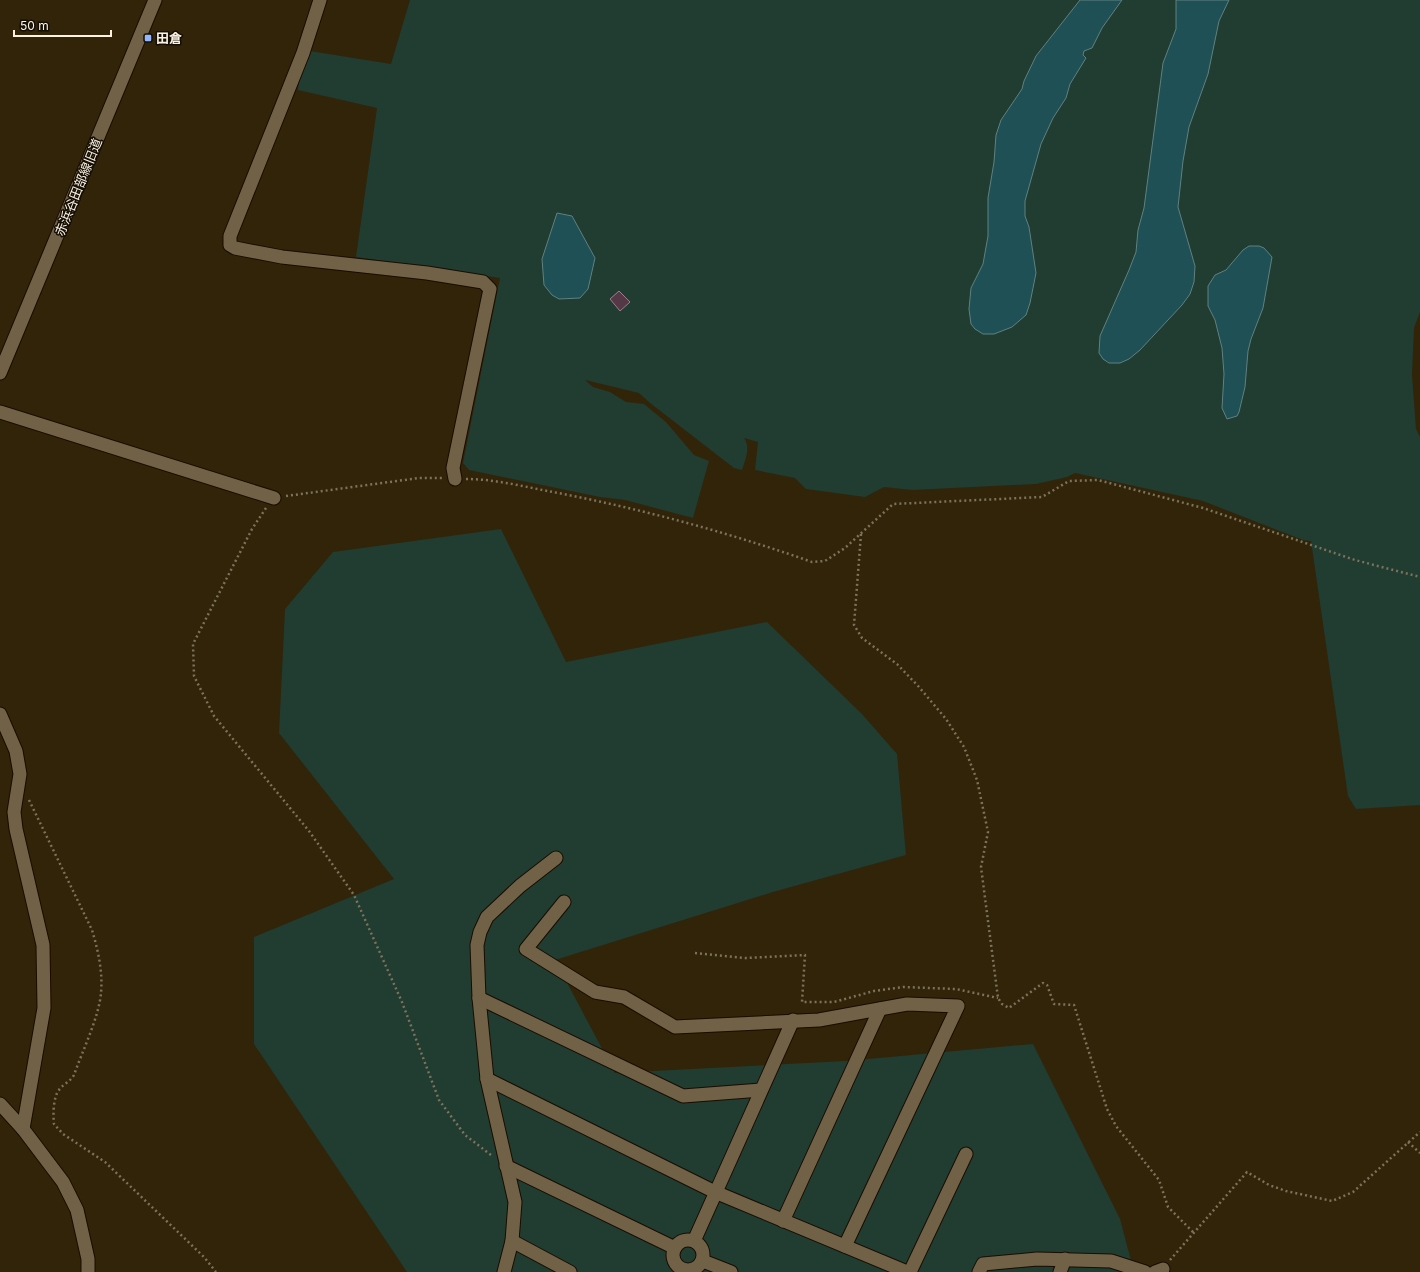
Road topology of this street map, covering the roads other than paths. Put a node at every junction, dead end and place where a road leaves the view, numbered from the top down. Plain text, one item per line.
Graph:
1 (155, 0) edge
2 (320, 0) edge
3 (6, 347) edge
4 (0, 373) edge
5 (0, 412) edge
6 (455, 479) road end
7 (274, 498) road end
8 (0, 714) edge
9 (556, 858) dead end
10 (564, 902) dead end
11 (479, 998) junction
12 (880, 1009) junction
13 (793, 1020) junction
14 (487, 1079) junction
15 (761, 1090) junction
16 (0, 1104) edge
17 (24, 1129) junction
18 (966, 1154) dead end
19 (506, 1166) junction
20 (715, 1192) junction
21 (783, 1221) junction
22 (512, 1241) junction
23 (694, 1241) junction
24 (845, 1246) junction
25 (675, 1248) junction
26 (1065, 1259) junction
27 (703, 1261) junction
28 (682, 1271) edge
29 (1140, 1271) edge
30 (88, 1272) edge
31 (504, 1272) edge
32 (570, 1272) edge
33 (731, 1272) edge
34 (909, 1272) edge
35 (979, 1272) edge
36 (1060, 1272) edge

1 - 3 street, 赤浜谷田部線旧道
2 - 6 street
3 - 4 street, 赤浜谷田部線旧道
5 - 7 street
8 - 17 street
9 - 11 street
10 - 13 street
11 - 14 street
11 - 15 street
12 - 13 street
12 - 21 street
12 - 24 street
13 - 15 street
14 - 19 street
14 - 20 street
15 - 20 street
16 - 17 street
17 - 30 street
18 - 34 street
19 - 22 street
19 - 25 street
20 - 21 street
20 - 23 street
21 - 24 street
22 - 31 street
22 - 32 street
23 - 25 street
23 - 27 street
24 - 34 street
25 - 28 street
26 - 29 street
26 - 35 street
26 - 36 street
27 - 28 street
27 - 33 street

